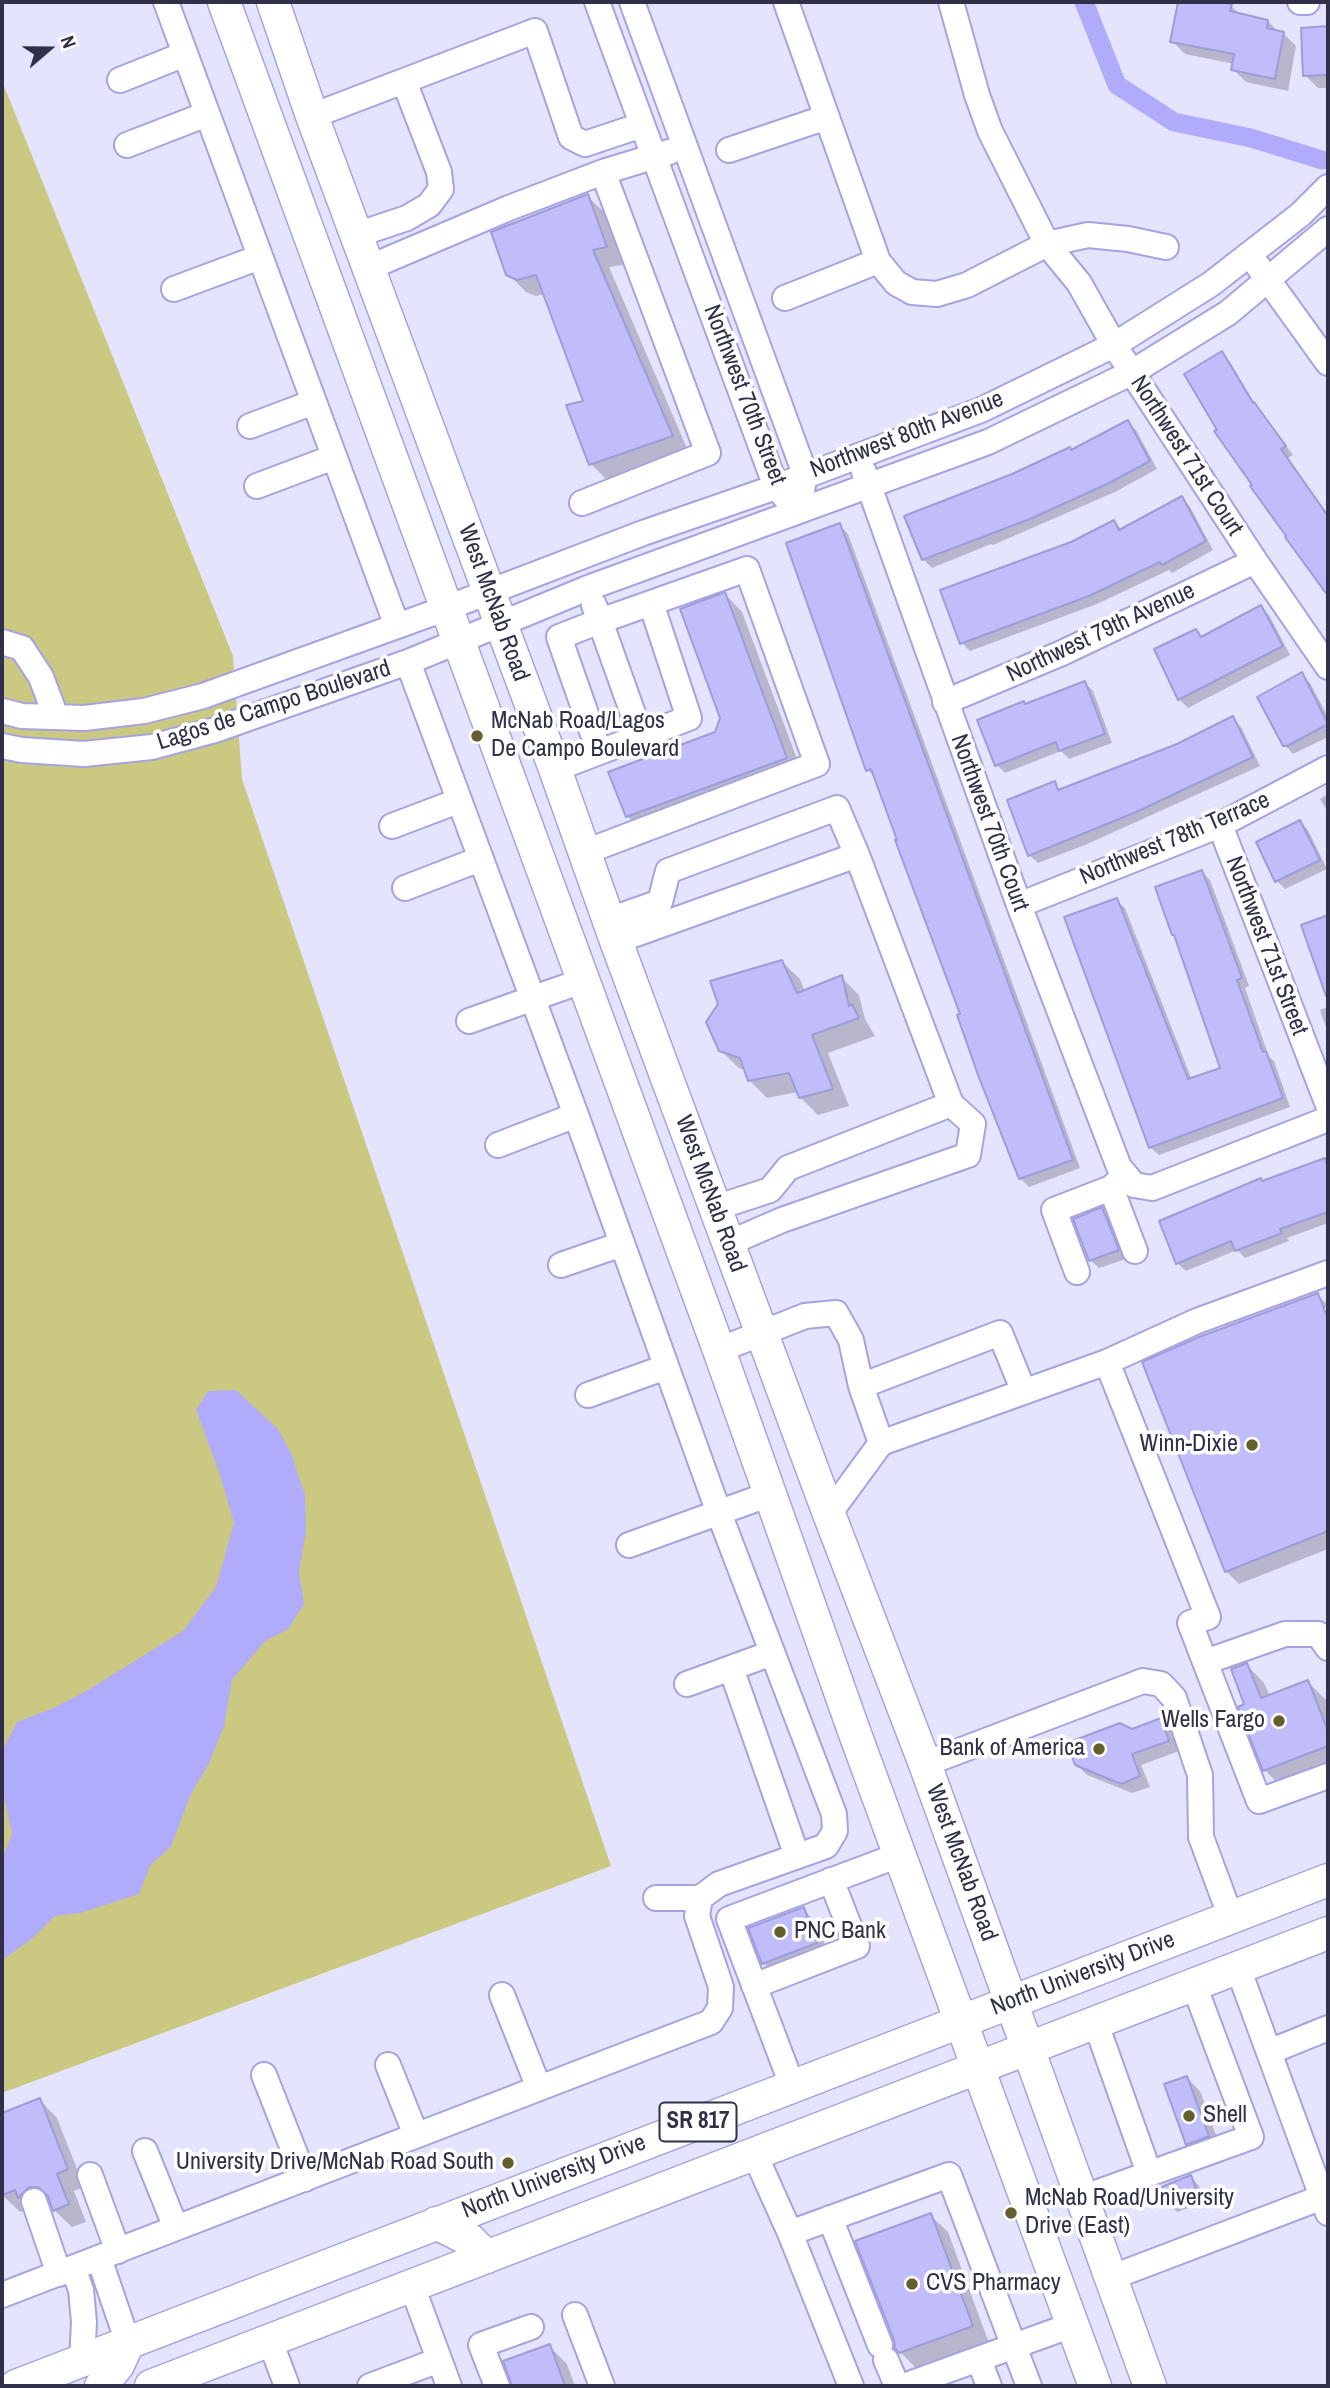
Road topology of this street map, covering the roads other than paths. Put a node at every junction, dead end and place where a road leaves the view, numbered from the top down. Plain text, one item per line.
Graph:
1 (166, 2) edge
2 (224, 2) edge
3 (272, 2) edge
4 (597, 2) edge
5 (632, 2) edge
6 (786, 2) edge
7 (951, 2) edge
8 (1300, 2) edge
9 (1307, 2) edge
10 (185, 54) junction
11 (120, 80) dead end
12 (404, 81) junction
13 (207, 114) junction
14 (312, 116) junction
15 (827, 117) junction
16 (642, 125) junction
17 (127, 145) dead end
18 (686, 146) junction
19 (729, 150) dead end
20 (654, 158) junction
21 (603, 172) junction
22 (1328, 187) edge
23 (1328, 229) edge
24 (356, 235) junction
25 (1047, 244) junction
26 (1166, 247) dead end
27 (1249, 254) junction
28 (260, 257) junction
29 (878, 261) junction
30 (368, 268) junction
31 (1268, 279) junction
32 (174, 289) dead end
33 (785, 298) dead end
34 (1114, 345) junction
35 (1328, 363) edge
36 (1131, 373) junction
37 (314, 402) junction
38 (250, 426) dead end
39 (858, 455) junction
40 (334, 457) junction
41 (805, 474) junction
42 (869, 485) junction
43 (257, 486) dead end
44 (776, 486) junction
45 (582, 503) dead end
46 (798, 512) junction
47 (1255, 561) junction
48 (588, 588) junction
49 (488, 591) junction
50 (650, 603) junction
51 (447, 608) junction
52 (600, 621) junction
53 (501, 623) junction
54 (397, 626) junction
55 (458, 641) junction
56 (2, 642) edge
57 (408, 662) junction
58 (1328, 667) edge
59 (945, 702) junction
60 (2, 711) edge
61 (56, 717) junction
62 (641, 736) junction
63 (2, 746) edge
64 (599, 751) junction
65 (1328, 768) edge
66 (555, 769) junction
67 (458, 801) junction
68 (1220, 825) junction
69 (392, 826) dead end
70 (585, 852) junction
71 (858, 855) junction
72 (480, 859) junction
73 (405, 888) dead end
74 (1019, 905) junction
75 (666, 912) junction
76 (612, 931) junction
77 (582, 981) junction
78 (533, 1000) junction
79 (469, 1021) dead end
80 (666, 1075) junction
81 (951, 1104) junction
82 (1328, 1105) edge
83 (576, 1115) junction
84 (1328, 1119) edge
85 (498, 1145) dead end
86 (1124, 1183) junction
87 (770, 1190) junction
88 (715, 1209) junction
89 (782, 1220) junction
90 (729, 1243) junction
91 (622, 1244) junction
92 (1135, 1251) dead end
93 (561, 1265) dead end
94 (1077, 1272) dead end
95 (1328, 1273) edge
96 (762, 1332) junction
97 (719, 1350) junction
98 (1107, 1362) junction
99 (666, 1367) junction
100 (861, 1386) junction
101 (1024, 1392) junction
102 (588, 1395) dead end
103 (881, 1443) junction
104 (770, 1494) junction
105 (719, 1513) junction
106 (829, 1514) junction
107 (629, 1545) dead end
108 (1328, 1648) edge
109 (772, 1653) junction
110 (1205, 1662) junction
111 (731, 1668) junction
112 (687, 1684) dead end
113 (925, 1763) junction
114 (1328, 1776) edge
115 (899, 1854) junction
116 (797, 1856) junction
117 (831, 1880) junction
118 (1328, 1880) edge
119 (656, 1898) dead end
120 (700, 1898) junction
121 (1231, 1918) junction
122 (1328, 1933) edge
123 (1238, 1968) junction
124 (1194, 1985) junction
125 (754, 1986) junction
126 (502, 1995) dead end
127 (1012, 2001) junction
128 (960, 2021) junction
129 (1096, 2024) junction
130 (1328, 2028) edge
131 (1030, 2050) junction
132 (1269, 2052) junction
133 (388, 2065) dead end
134 (978, 2069) junction
135 (264, 2075) dead end
136 (792, 2085) junction
137 (539, 2088) junction
138 (416, 2135) junction
139 (145, 2151) dead end
140 (755, 2155) junction
141 (1149, 2174) junction
142 (90, 2175) dead end
143 (305, 2179) junction
144 (1082, 2198) junction
145 (34, 2201) dead end
146 (1326, 2202) edge
147 (830, 2218) junction
148 (436, 2223) junction
149 (176, 2228) junction
150 (790, 2233) junction
151 (109, 2254) junction
152 (487, 2257) junction
153 (66, 2271) junction
154 (1110, 2278) junction
155 (412, 2286) junction
156 (2, 2295) edge
157 (575, 2315) dead end
158 (180, 2323) junction
159 (1072, 2325) junction
160 (531, 2328) dead end
161 (270, 2341) junction
162 (128, 2343) junction
163 (1014, 2347) junction
164 (439, 2360) junction
165 (979, 2360) junction
166 (82, 2361) junction
167 (16, 2386) edge
168 (101, 2386) edge
169 (136, 2386) edge
170 (151, 2386) edge
171 (287, 2386) edge
172 (370, 2386) edge
173 (449, 2386) edge
174 (496, 2386) edge
175 (602, 2386) edge
176 (851, 2386) edge
177 (897, 2386) edge
178 (904, 2386) edge
179 (989, 2386) edge
180 (1029, 2386) edge
181 (1095, 2386) edge
182 (1150, 2386) edge

1 - 10 street
2 - 51 main road, West McNab Road
3 - 14 main road, West McNab Road
4 - 16 street, Northwest 70th Street
5 - 18 street, Northwest 70th Street
6 - 15 street
7 - 25 street, Northwest 71st Court
8 - 9 street
10 - 11 street
10 - 13 street
12 - 14 street
12 - 16 street
12 - 24 street
13 - 17 street
13 - 28 street
14 - 24 main road, West McNab Road
15 - 19 street
15 - 29 street
16 - 20 street, Northwest 70th Street
18 - 20 street
18 - 41 street, Northwest 70th Street
20 - 21 street
20 - 44 street, Northwest 70th Street
21 - 30 street
21 - 45 street
22 - 27 street, Northwest 80th Avenue
23 - 31 street, Northwest 80th Avenue
24 - 30 main road, West McNab Road
25 - 26 street
25 - 29 street
25 - 34 street, Northwest 71st Court
27 - 31 street
27 - 34 street, Northwest 80th Avenue
28 - 32 street
28 - 37 street
29 - 33 street
30 - 49 main road, West McNab Road
31 - 35 street
31 - 36 street, Northwest 80th Avenue
34 - 36 street, Northwest 71st Court
34 - 39 street, Northwest 80th Avenue
36 - 42 street, Northwest 80th Avenue
36 - 47 street, Northwest 71st Court
37 - 38 street
37 - 40 street
39 - 41 street, Northwest 80th Avenue
39 - 42 street, Northwest 70th Court
40 - 43 street
40 - 54 street
41 - 44 street, Northwest 80th Avenue
41 - 46 street, Northwest 70th Street
42 - 46 street, Northwest 80th Avenue
42 - 59 street, Northwest 70th Court
44 - 46 street, Northwest 70th Street
44 - 49 street, Northwest 80th Avenue
46 - 48 street, Northwest 80th Avenue
47 - 58 street, Northwest 71st Court
47 - 59 street, Northwest 79th Avenue
48 - 52 street
48 - 53 street, Northwest 80th Avenue
49 - 51 street, Northwest 80th Avenue
49 - 53 main road, West McNab Road
50 - 52 street
50 - 62 street
50 - 70 street
51 - 54 street, Lagos de Campo Boulevard
51 - 55 main road, West McNab Road
52 - 62 street
52 - 64 street
53 - 55 street, Northwest 80th Avenue
53 - 66 main road, West McNab Road
54 - 61 street, Lagos de Campo Boulevard
55 - 57 street, Lagos de Campo Boulevard
55 - 77 main road, West McNab Road
56 - 61 street
57 - 63 street, Lagos de Campo Boulevard
57 - 67 street
59 - 74 street, Northwest 70th Court
60 - 61 street, Lagos de Campo Boulevard
62 - 64 street
64 - 66 street
65 - 68 street, Northwest 78th Terrace
66 - 70 main road, West McNab Road
67 - 69 street
67 - 72 street
68 - 74 street, Northwest 78th Terrace
68 - 82 street, Northwest 71st Street
70 - 76 main road, West McNab Road
71 - 75 street
71 - 75 street
71 - 81 street
72 - 73 street
72 - 78 street
74 - 86 street, Northwest 70th Court
75 - 76 street
76 - 80 main road, West McNab Road
77 - 78 street
77 - 80 main road
77 - 97 main road, West McNab Road
78 - 79 street
78 - 83 street
80 - 88 main road, West McNab Road
81 - 87 street
81 - 89 street
83 - 85 street
83 - 91 street
84 - 86 street
86 - 92 street, Northwest 70th Court
86 - 94 street
87 - 88 street
87 - 89 street
88 - 90 main road, West McNab Road
89 - 90 street
90 - 96 main road, West McNab Road
91 - 93 street
91 - 99 street
95 - 98 street
96 - 97 street
96 - 100 street
96 - 106 main road, West McNab Road
97 - 104 main road, West McNab Road
98 - 101 street
98 - 110 street
99 - 102 street
99 - 105 street
100 - 101 street
100 - 103 street
101 - 103 street
103 - 106 street
104 - 105 street
104 - 115 main road, West McNab Road
105 - 107 street
105 - 109 street
106 - 113 main road, West McNab Road
108 - 110 street
109 - 111 street
109 - 116 street
110 - 114 street
111 - 112 street
111 - 116 street
113 - 121 street
113 - 127 main road, West McNab Road
115 - 117 street
115 - 128 main road, West McNab Road
116 - 120 street
117 - 125 street
117 - 125 street
118 - 121 main road, North University Drive / SR 817
119 - 120 street
120 - 137 street
121 - 127 main road, North University Drive / SR 817
122 - 123 main road, North University Drive / SR 817
123 - 124 main road, North University Drive / SR 817
123 - 132 street
124 - 129 main road, North University Drive / SR 817
124 - 141 street
125 - 136 street
126 - 137 street
127 - 128 main road, North University Drive / SR 817
127 - 131 main road, West McNab Road
128 - 134 main road, West McNab Road
128 - 136 main road, North University Drive / SR 817
129 - 131 main road, North University Drive / SR 817
129 - 141 street
130 - 132 street
131 - 134 main road, North University Drive / SR 817
131 - 144 main road, West McNab Road
132 - 146 street
133 - 138 street
134 - 140 main road, North University Drive / SR 817
134 - 159 main road, West McNab Road
135 - 143 street
136 - 148 main road, North University Drive / SR 817
137 - 138 street
138 - 143 street
139 - 149 street
140 - 150 street
140 - 152 main road, North University Drive / SR 817
141 - 144 street
142 - 151 street
143 - 149 street
144 - 154 main road, West McNab Road
145 - 153 street
146 - 154 street
147 - 150 street
147 - 163 street
147 - 177 street
148 - 152 main road
148 - 158 main road, North University Drive / SR 817
149 - 151 street
150 - 176 street
151 - 153 street
151 - 162 street
152 - 155 main road, North University Drive / SR 817
153 - 156 street
153 - 166 street
154 - 182 main road, West McNab Road
155 - 161 main road, North University Drive / SR 817
155 - 164 street
157 - 175 street
158 - 162 main road, North University Drive / SR 817
158 - 169 main road
159 - 163 street
159 - 181 main road, West McNab Road
160 - 174 street
161 - 170 main road, North University Drive / SR 817
161 - 171 street
162 - 166 main road, North University Drive / SR 817
162 - 168 main road
163 - 165 street
163 - 180 street
164 - 172 street
164 - 173 street
165 - 178 street
165 - 179 street
166 - 167 main road, North University Drive / SR 817

